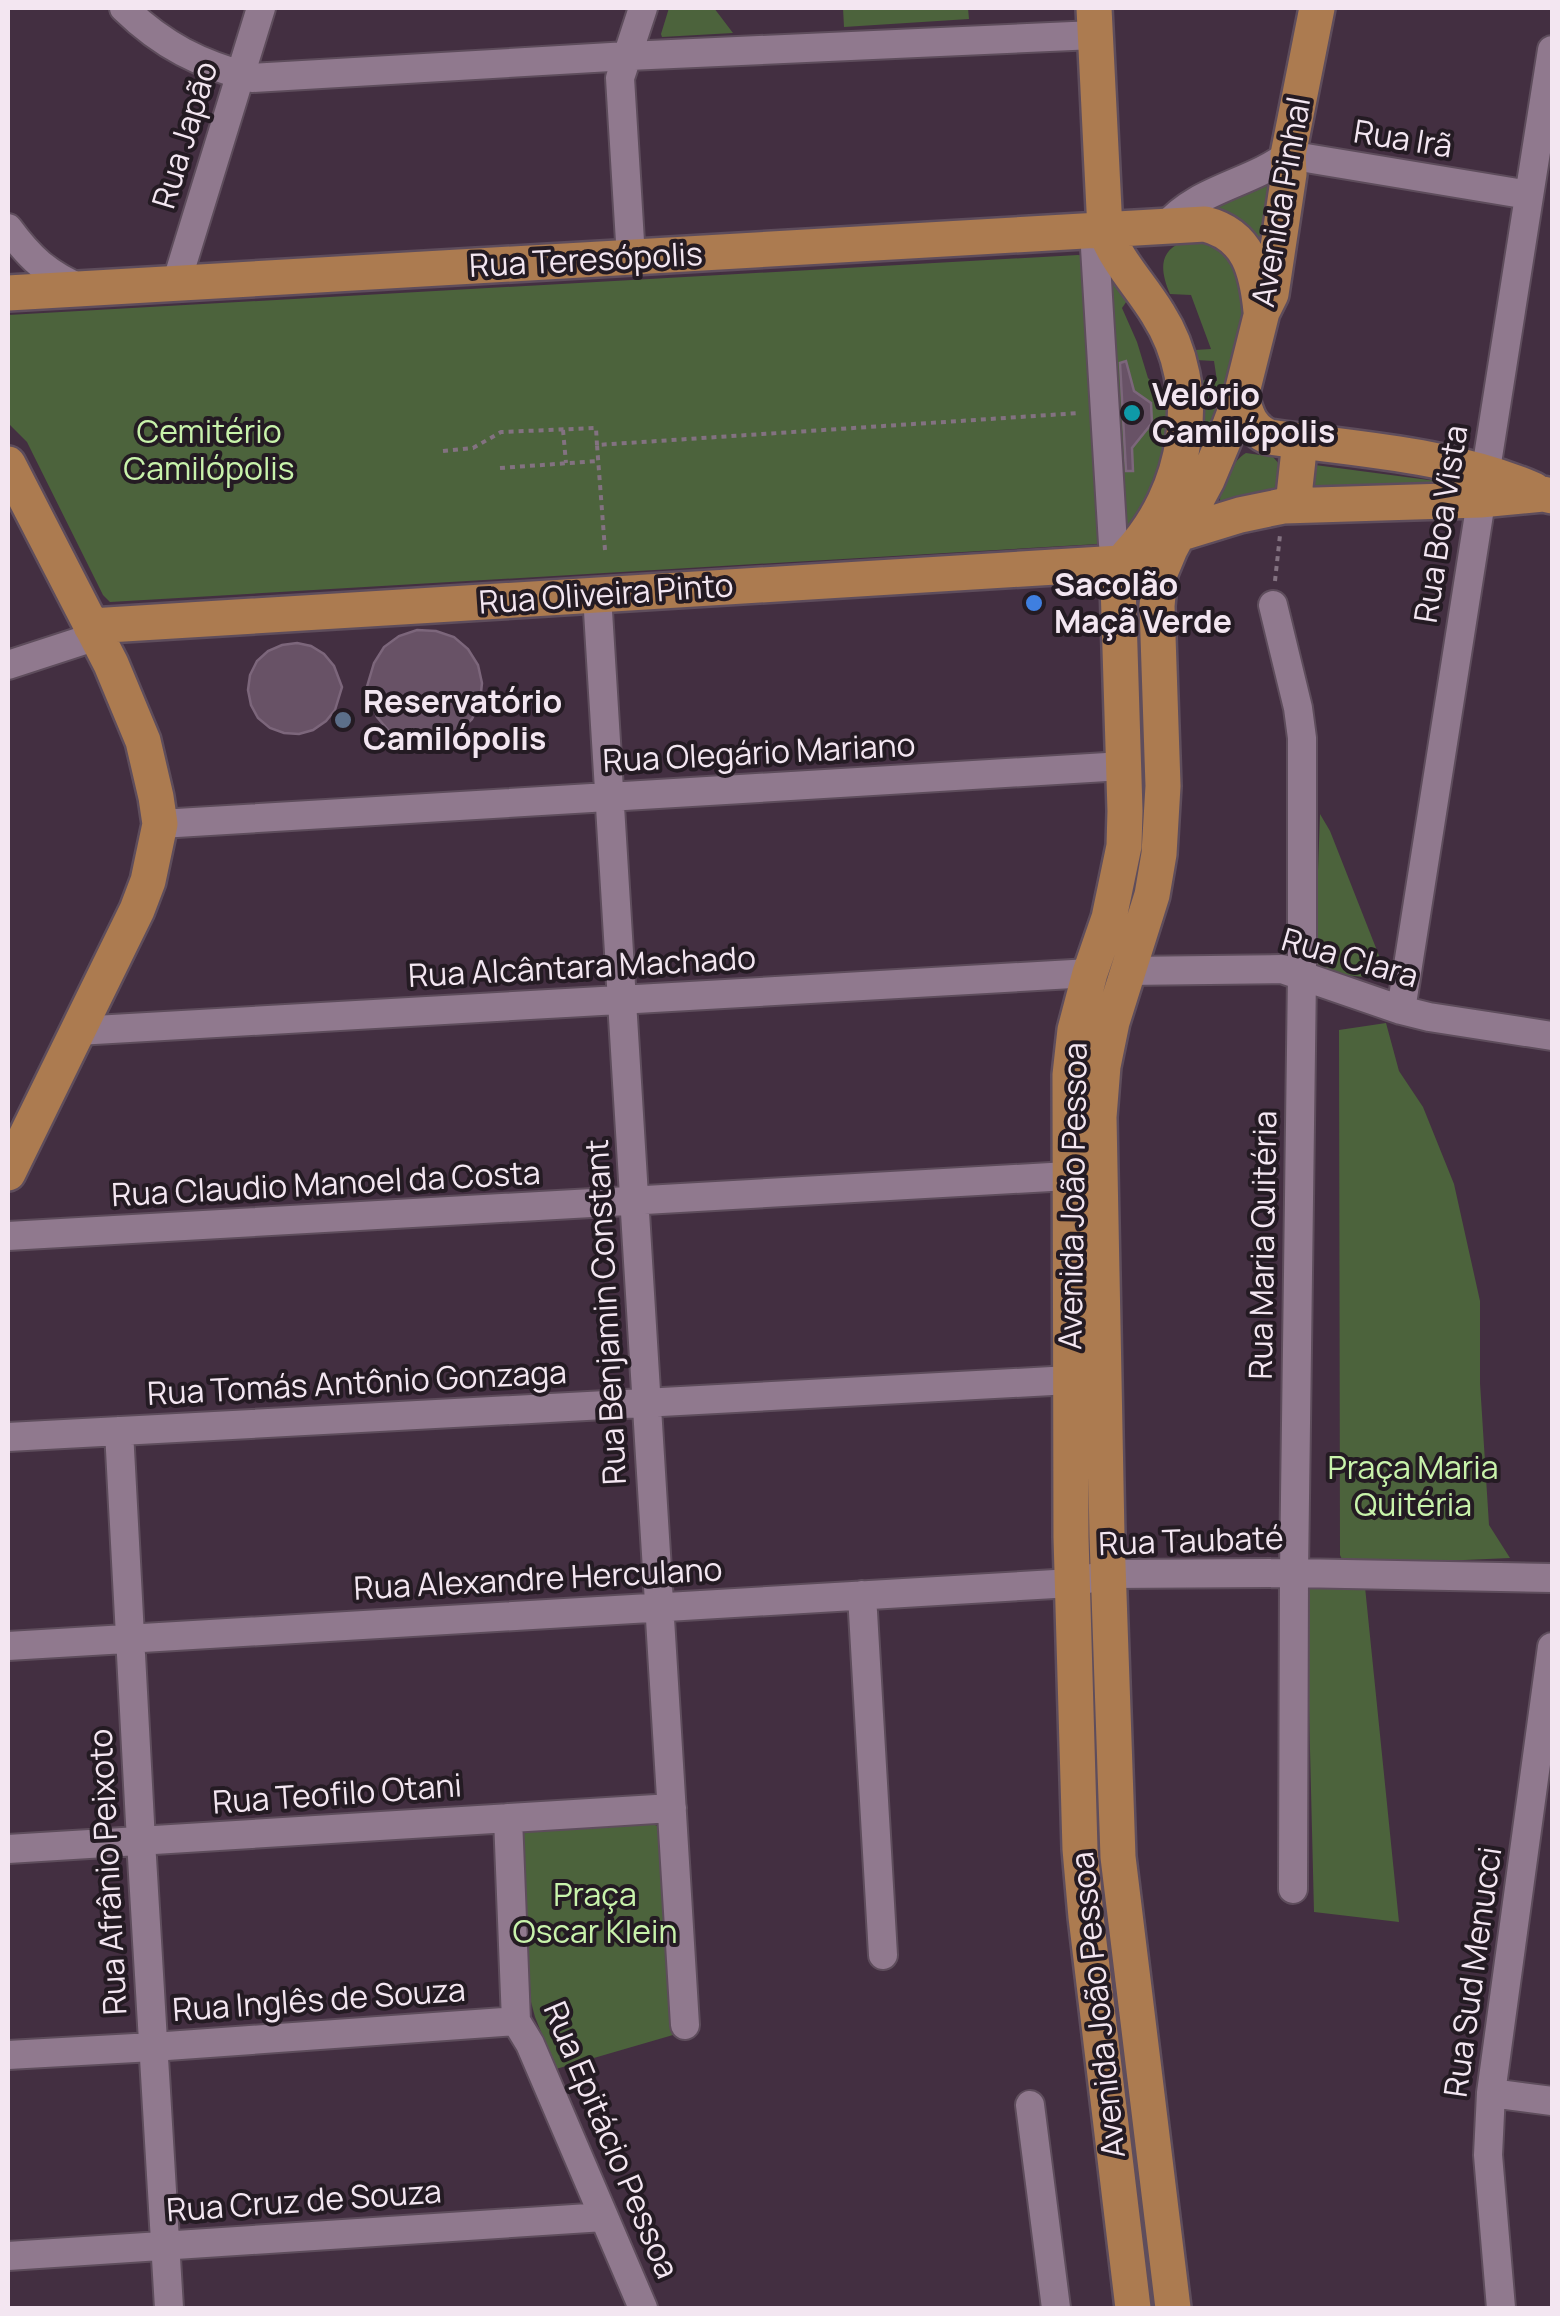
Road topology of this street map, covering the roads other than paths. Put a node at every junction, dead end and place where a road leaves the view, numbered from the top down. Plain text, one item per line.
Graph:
1 (124, 8) edge
2 (261, 8) edge
3 (643, 8) edge
4 (1317, 8) edge
5 (1094, 21) edge
6 (1552, 50) edge
7 (628, 56) junction
8 (241, 75) junction
9 (1288, 155) junction
10 (1529, 195) junction
11 (1166, 227) junction
12 (1100, 230) junction
13 (15, 238) edge
14 (632, 258) junction
15 (8, 281) edge
16 (176, 284) junction
17 (84, 289) junction
18 (8, 294) edge
19 (1157, 312) junction
20 (1262, 312) junction
21 (1241, 396) junction
22 (1300, 441) junction
23 (8, 464) edge
24 (1482, 485) junction
25 (1548, 495) edge
26 (1288, 505) junction
27 (1178, 534) junction
28 (1120, 562) junction
29 (597, 595) junction
30 (1272, 604) road end
31 (94, 631) junction
32 (8, 665) edge
33 (1123, 766) junction
34 (610, 797) junction
35 (160, 824) junction
36 (1126, 971) junction
37 (1090, 973) junction
38 (1302, 975) junction
39 (622, 1000) junction
40 (1401, 1010) junction
41 (78, 1031) junction
42 (1552, 1036) edge
43 (8, 1172) edge
44 (1068, 1176) junction
45 (634, 1202) junction
46 (8, 1236) edge
47 (1070, 1380) junction
48 (646, 1402) junction
49 (119, 1431) junction
50 (8, 1437) edge
51 (1294, 1572) junction
52 (1108, 1574) junction
53 (1552, 1578) edge
54 (1072, 1583) junction
55 (862, 1596) junction
56 (659, 1607) junction
57 (130, 1638) junction
58 (8, 1646) edge
59 (1552, 1646) edge
60 (672, 1808) junction
61 (508, 1818) junction
62 (140, 1841) junction
63 (8, 1848) edge
64 (1294, 1889) dead end
65 (883, 1955) dead end
66 (516, 2021) junction
67 (685, 2024) dead end
68 (153, 2047) junction
69 (8, 2054) edge
70 (1492, 2093) junction
71 (1552, 2100) edge
72 (1030, 2105) dead end
73 (604, 2217) junction
74 (166, 2244) junction
75 (8, 2256) edge
76 (170, 2308) edge
77 (643, 2308) edge
78 (1056, 2308) edge
79 (1132, 2308) edge
80 (1173, 2308) edge
81 (1500, 2308) edge

1 - 8 street
2 - 8 street, Rua Japão
3 - 7 street
4 - 9 main road, Avenida Pinhal
5 - 7 street
5 - 12 main road
6 - 10 street, Rua Boa Vista
7 - 8 street
7 - 14 street
8 - 16 street, Rua Japão
9 - 10 street, Rua Irã
9 - 11 street
9 - 20 main road, Avenida Pinhal
10 - 24 street, Rua Boa Vista
11 - 12 main road, Rua Teresópolis
11 - 19 main road
11 - 20 main road, Rua Teresópolis
12 - 14 main road, Rua Teresópolis
12 - 19 main road
12 - 28 street
13 - 15 street
13 - 17 street
14 - 16 main road, Rua Teresópolis
16 - 17 main road, Rua Teresópolis
17 - 18 main road, Rua Teresópolis
19 - 28 main road
20 - 21 main road, Avenida Pinhal
21 - 22 main road
21 - 27 main road, Avenida Pinhal
22 - 24 main road
22 - 26 main road
23 - 31 main road
24 - 25 main road
24 - 26 main road
24 - 40 street, Rua Boa Vista
26 - 27 main road
27 - 28 main road
27 - 36 main road, Avenida João Pessoa
28 - 29 main road, Rua Oliveira Pinto
28 - 33 main road, Avenida João Pessoa
29 - 31 main road, Rua Oliveira Pinto
29 - 34 street, Rua Benjamin Constant
30 - 38 street, Rua Maria Quitéria
31 - 32 street
31 - 35 main road
33 - 34 street, Rua Olegário Mariano
33 - 37 main road, Avenida João Pessoa
34 - 35 street, Rua Olegário Mariano
34 - 39 street, Rua Benjamin Constant
35 - 41 main road
36 - 38 street, Rua Clara
36 - 52 main road, Avenida João Pessoa
37 - 39 street, Rua Alcântara Machado
37 - 44 main road, Avenida João Pessoa
38 - 40 street, Rua Clara
38 - 51 street, Rua Maria Quitéria
39 - 41 street, Rua Alcântara Machado
39 - 45 street, Rua Benjamin Constant
40 - 42 street, Rua Clara
41 - 43 main road
44 - 45 street, Rua Claudio Manoel da Costa
44 - 47 main road, Avenida João Pessoa
45 - 46 street, Rua Claudio Manoel da Costa
45 - 48 street, Rua Benjamin Constant
47 - 48 street, Rua Tomás Antônio Gonzaga
47 - 54 main road, Avenida João Pessoa
48 - 49 street, Rua Tomás Antônio Gonzaga
48 - 56 street, Rua Benjamin Constant
49 - 50 street, Rua Tomás Antônio Gonzaga
49 - 57 street, Rua Afrânio Peixoto
51 - 52 street, Rua Taubaté
51 - 53 street, Rua Taubaté
51 - 64 street, Rua Maria Quitéria
52 - 54 street, Rua Taubaté
52 - 80 main road, Avenida João Pessoa
54 - 55 street, Rua Alexandre Herculano
54 - 79 main road, Avenida João Pessoa
55 - 56 street, Rua Alexandre Herculano
55 - 65 street
56 - 57 street, Rua Alexandre Herculano
56 - 60 street, Rua Benjamin Constant
57 - 58 street, Rua Alexandre Herculano
57 - 62 street, Rua Afrânio Peixoto
59 - 70 street, Rua Sud Menucci
60 - 61 street, Rua Teofilo Otani
60 - 67 street, Rua Benjamin Constant
61 - 62 street, Rua Teofilo Otani
61 - 66 street, Rua Epitácio Pessoa
62 - 63 street, Rua Teofilo Otani
62 - 68 street, Rua Afrânio Peixoto
66 - 68 street, Rua Inglês de Souza
66 - 73 street, Rua Epitácio Pessoa
68 - 69 street, Rua Inglês de Souza
68 - 74 street, Rua Afrânio Peixoto
70 - 71 street
70 - 81 street, Rua Sud Menucci
72 - 78 street
73 - 74 street, Rua Cruz de Souza
73 - 77 street, Rua Epitácio Pessoa
74 - 75 street, Rua Cruz de Souza
74 - 76 street, Rua Afrânio Peixoto

